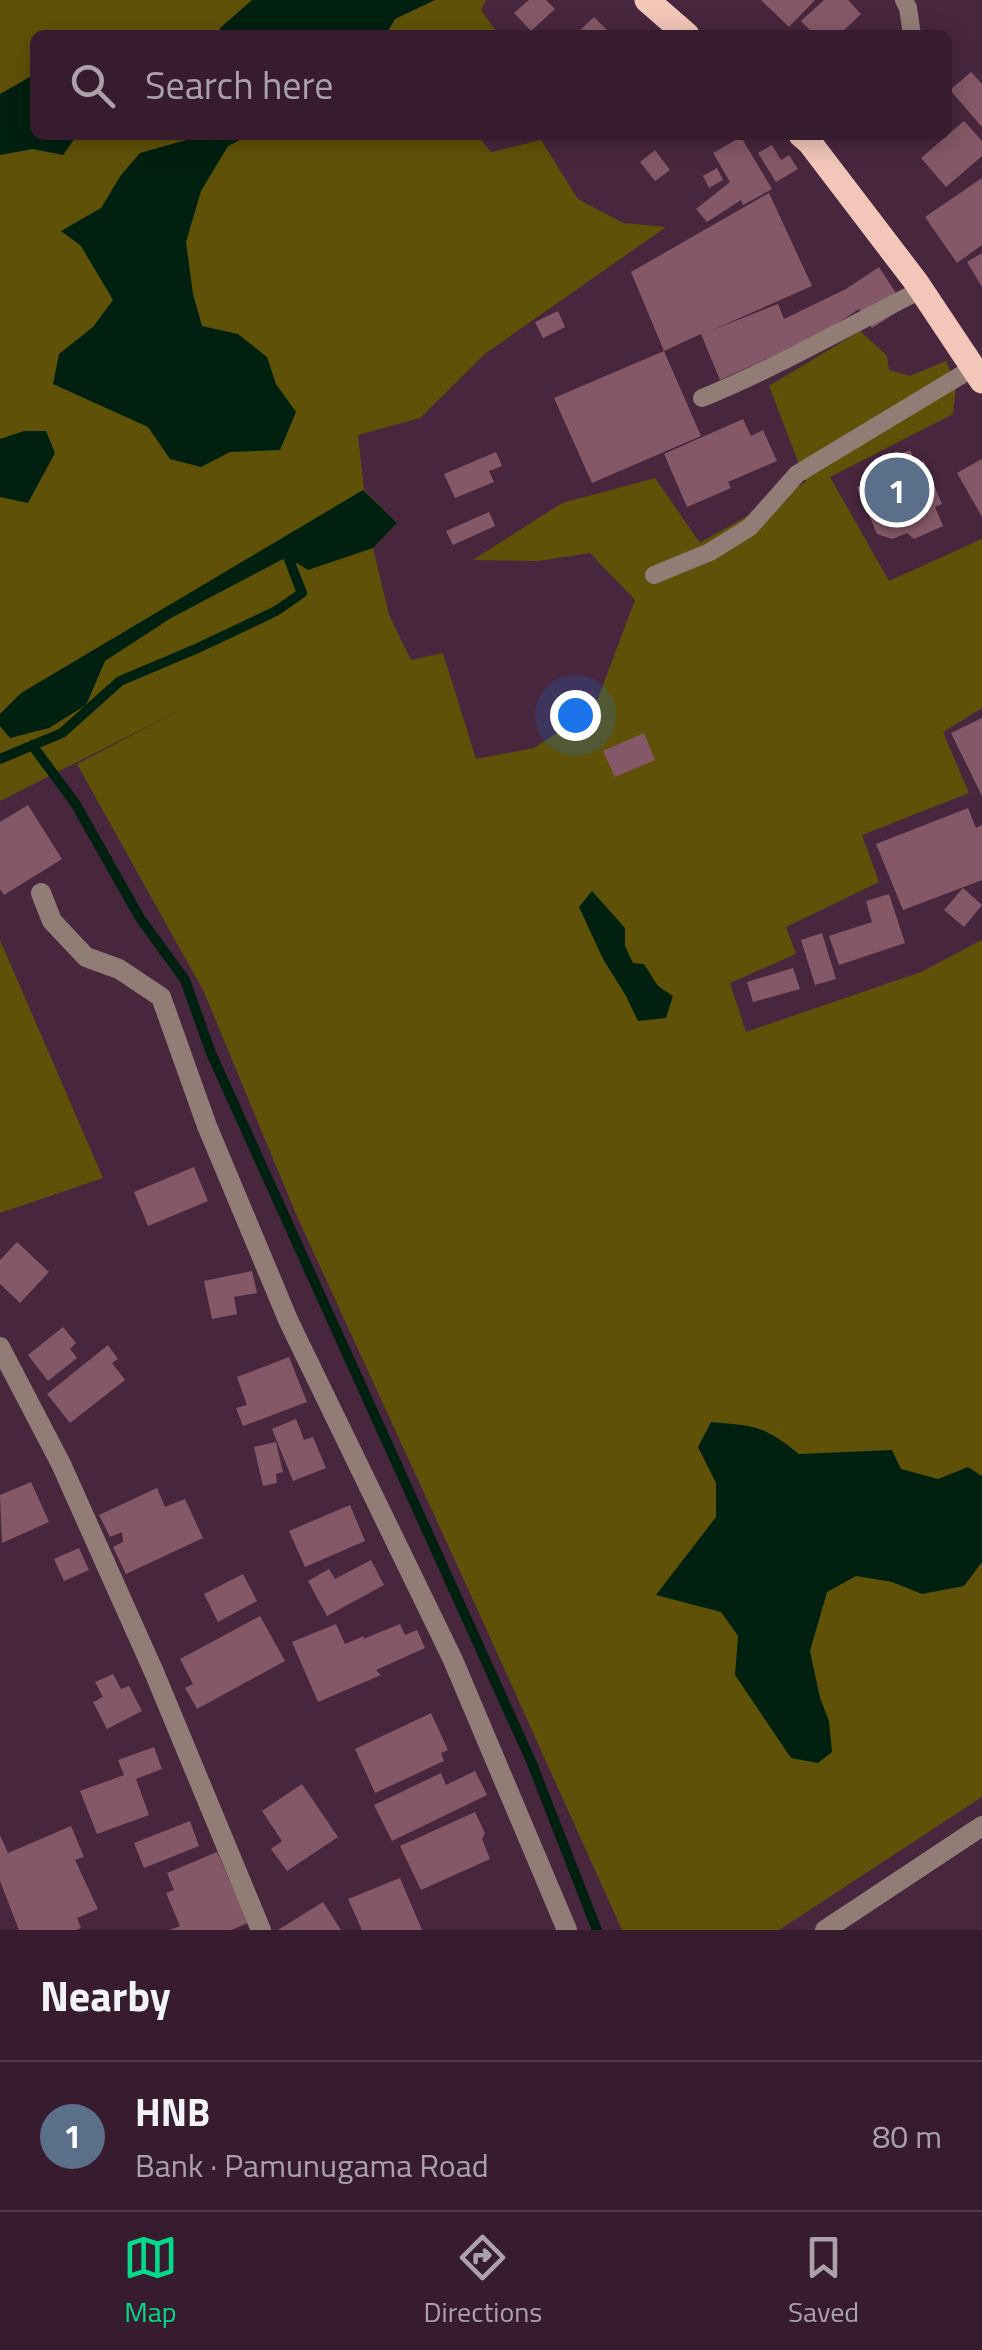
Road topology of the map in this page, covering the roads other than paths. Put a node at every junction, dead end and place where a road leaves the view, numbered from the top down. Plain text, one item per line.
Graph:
1 (647, 0) edge
2 (904, 0) edge
3 (680, 30) edge
4 (911, 30) edge
5 (811, 140) edge
6 (921, 290) junction
7 (978, 375) edge
8 (702, 398) dead end
9 (654, 575) dead end
10 (41, 893) dead end
11 (0, 1347) edge
12 (982, 1826) edge
13 (261, 1930) edge
14 (567, 1930) edge
15 (826, 1930) edge

1 - 3 main road
2 - 4 lane
5 - 6 main road
6 - 7 main road
6 - 8 lane
7 - 9 lane
10 - 14 street
11 - 13 street
12 - 15 street

